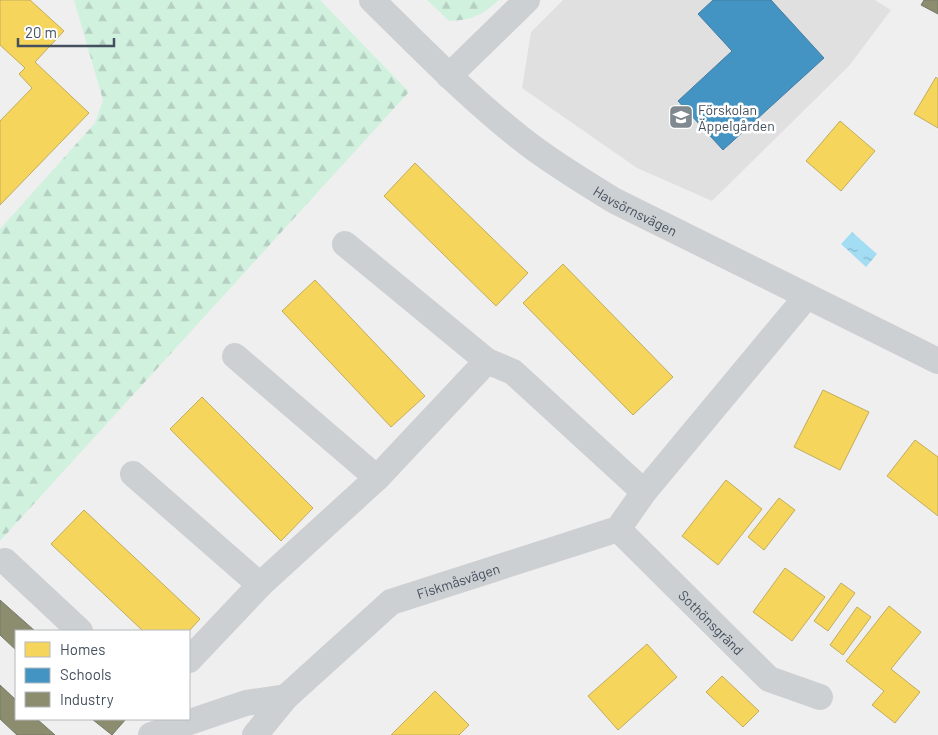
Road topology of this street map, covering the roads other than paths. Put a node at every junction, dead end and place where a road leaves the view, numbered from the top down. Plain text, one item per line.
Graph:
1 (372, 0) edge
2 (527, 0) edge
3 (449, 76) junction
4 (345, 244) dead end
5 (807, 296) junction
6 (235, 356) dead end
7 (487, 361) junction
8 (938, 361) edge
9 (133, 474) dead end
10 (377, 478) junction
11 (644, 492) junction
12 (618, 529) junction
13 (5, 560) dead end
14 (260, 585) junction
15 (79, 630) edge
16 (190, 659) edge
17 (286, 697) junction
18 (820, 697) dead end
19 (151, 720) edge
20 (151, 735) edge
21 (254, 735) edge

1 - 3 street, Havsörnsvägen
2 - 3 street
3 - 5 street, Havsörnsvägen
4 - 7 street
5 - 8 street, Havsörnsvägen
5 - 11 street
6 - 10 street
7 - 10 street
7 - 11 street
9 - 14 street
10 - 14 street
11 - 12 street
12 - 17 street, Fiskmåsvägen
12 - 18 street, Sothönsgränd
13 - 15 street
14 - 16 street
17 - 20 street
17 - 21 street, Fiskmåsvägen
19 - 20 street

